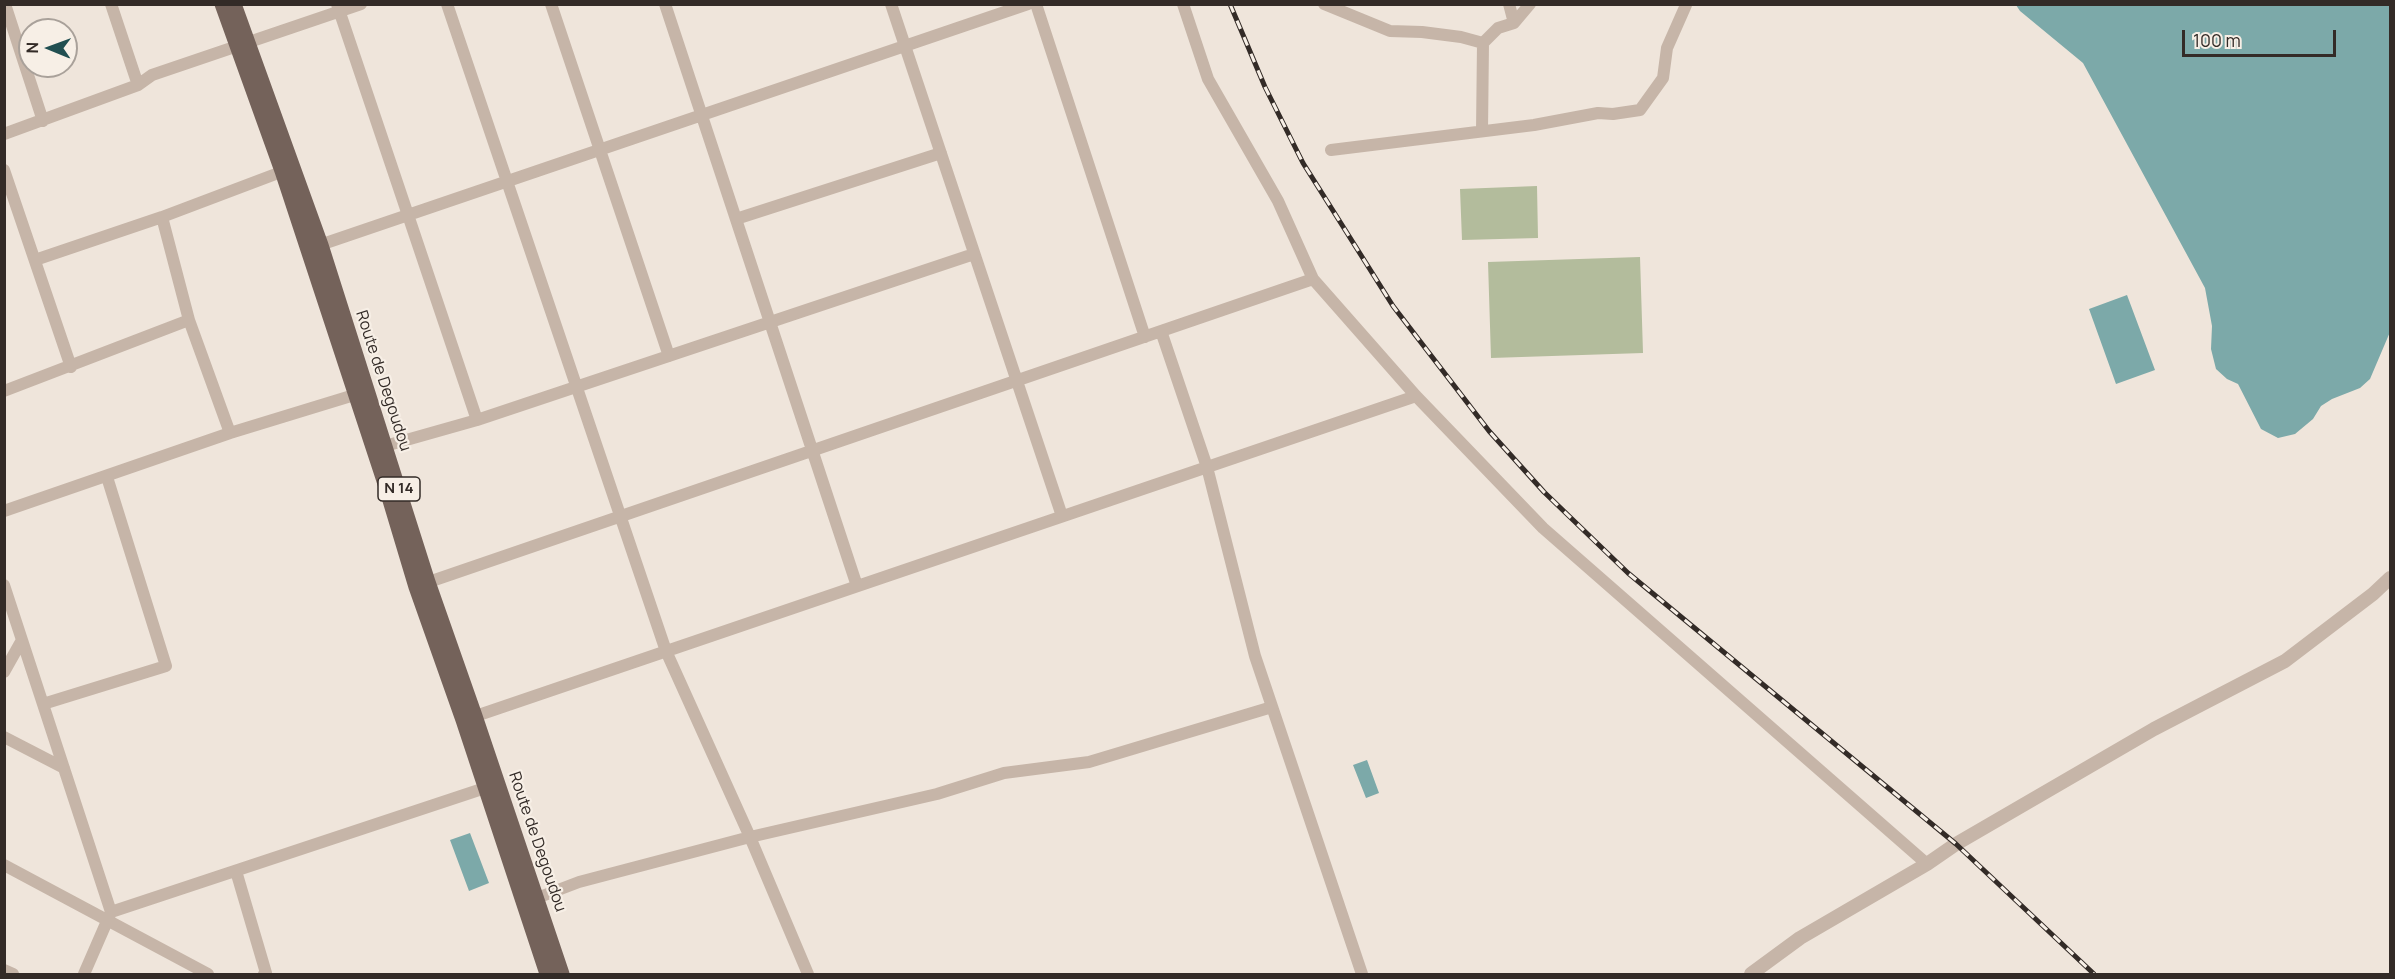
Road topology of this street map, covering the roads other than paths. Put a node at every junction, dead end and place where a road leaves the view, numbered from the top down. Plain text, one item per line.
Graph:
1 (5, 4) edge
2 (111, 4) edge
3 (222, 4) edge
4 (234, 4) edge
5 (361, 4) edge
6 (447, 4) edge
7 (551, 4) edge
8 (665, 4) edge
9 (891, 4) edge
10 (1028, 4) edge
11 (1036, 4) edge
12 (1183, 4) edge
13 (1324, 4) edge
14 (1509, 4) edge
15 (1530, 4) edge
16 (1686, 5) edge
17 (338, 8) edge
18 (1514, 23) junction
19 (1483, 43) junction
20 (242, 44) junction
21 (905, 46) junction
22 (138, 85) junction
23 (702, 116) junction
24 (43, 121) junction
25 (1482, 131) junction
26 (4, 134) edge
27 (600, 150) junction
28 (1331, 150) dead end
29 (941, 153) junction
30 (4, 170) edge
31 (287, 170) junction
32 (507, 182) junction
33 (408, 216) junction
34 (162, 217) junction
35 (736, 219) junction
36 (314, 248) junction
37 (974, 254) junction
38 (35, 260) junction
39 (1313, 279) junction
40 (189, 320) junction
41 (770, 322) junction
42 (1161, 332) junction
43 (1144, 337) junction
44 (669, 356) junction
45 (71, 367) junction
46 (1016, 381) junction
47 (576, 387) junction
48 (4, 391) edge
49 (362, 393) junction
50 (1416, 396) junction
51 (477, 420) junction
52 (230, 433) junction
53 (380, 448) junction
54 (813, 451) junction
55 (1207, 467) junction
56 (107, 477) junction
57 (4, 511) edge
58 (1062, 516) junction
59 (620, 517) junction
60 (2391, 578) edge
61 (422, 584) junction
62 (4, 585) edge
63 (857, 586) junction
64 (22, 640) junction
65 (666, 651) junction
66 (4, 672) edge
67 (43, 704) junction
68 (1272, 707) junction
69 (469, 718) junction
70 (4, 737) edge
71 (64, 768) junction
72 (485, 788) junction
73 (750, 837) junction
74 (1927, 864) junction
75 (4, 865) edge
76 (236, 871) junction
77 (537, 898) junction
78 (109, 916) junction
79 (4, 970) edge
80 (13, 975) edge
81 (84, 975) edge
82 (208, 975) edge
83 (264, 975) edge
84 (547, 975) edge
85 (562, 975) edge
86 (808, 975) edge
87 (1362, 975) edge
88 (1751, 975) edge

1 - 24 street
2 - 22 street
3 - 20 main road, Route de Degoudou / N 14
4 - 20 main road, Route de Degoudou / N 14
5 - 17 street
6 - 32 street
7 - 27 street
8 - 23 street
9 - 21 street
10 - 21 street
11 - 43 street
12 - 39 street
13 - 19 street
14 - 18 street
15 - 18 street
16 - 25 street
17 - 20 street
17 - 33 street
18 - 19 street
19 - 25 street
20 - 22 street
20 - 31 main road, Route de Degoudou / N 14
21 - 23 street
21 - 29 street
22 - 24 street
23 - 27 street
23 - 35 street
24 - 26 street
25 - 28 street
27 - 32 street
27 - 44 street
29 - 35 street
29 - 37 street
30 - 38 street
31 - 34 street
31 - 36 main road, Route de Degoudou / N 14
32 - 33 street
32 - 47 street
33 - 36 street
33 - 51 street
34 - 38 street
34 - 40 street
35 - 41 street
36 - 49 main road, Route de Degoudou / N 14
37 - 41 street
37 - 46 street
38 - 45 street
39 - 42 street
39 - 50 street
40 - 45 street
40 - 52 street
41 - 44 street
41 - 54 street
42 - 43 street
42 - 55 street
43 - 46 street
44 - 47 street
45 - 48 street
46 - 54 street
46 - 58 street
47 - 51 street
47 - 59 street
49 - 52 street
49 - 53 main road, Route de Degoudou / N 14
50 - 55 street
50 - 74 street
51 - 53 street
52 - 56 street
53 - 61 main road, Route de Degoudou / N 14
54 - 59 street
54 - 63 street
55 - 58 street
55 - 68 street
56 - 57 street
56 - 67 street
58 - 63 street
59 - 61 street
59 - 65 street
60 - 74 street
61 - 69 main road, Route de Degoudou / N 14
62 - 64 street
63 - 65 street
64 - 66 street
64 - 67 street
65 - 69 street
65 - 73 street
67 - 71 street
68 - 73 street
68 - 87 street
69 - 72 main road, Route de Degoudou / N 14
69 - 77 main road, Route de Degoudou / N 14
70 - 71 street
71 - 78 street
72 - 76 street
72 - 84 main road, Route de Degoudou / N 14
73 - 77 street
73 - 86 street
74 - 88 street
75 - 78 street
76 - 78 street
76 - 83 street
77 - 85 main road, Route de Degoudou / N 14
78 - 81 street
78 - 82 street
79 - 80 street

